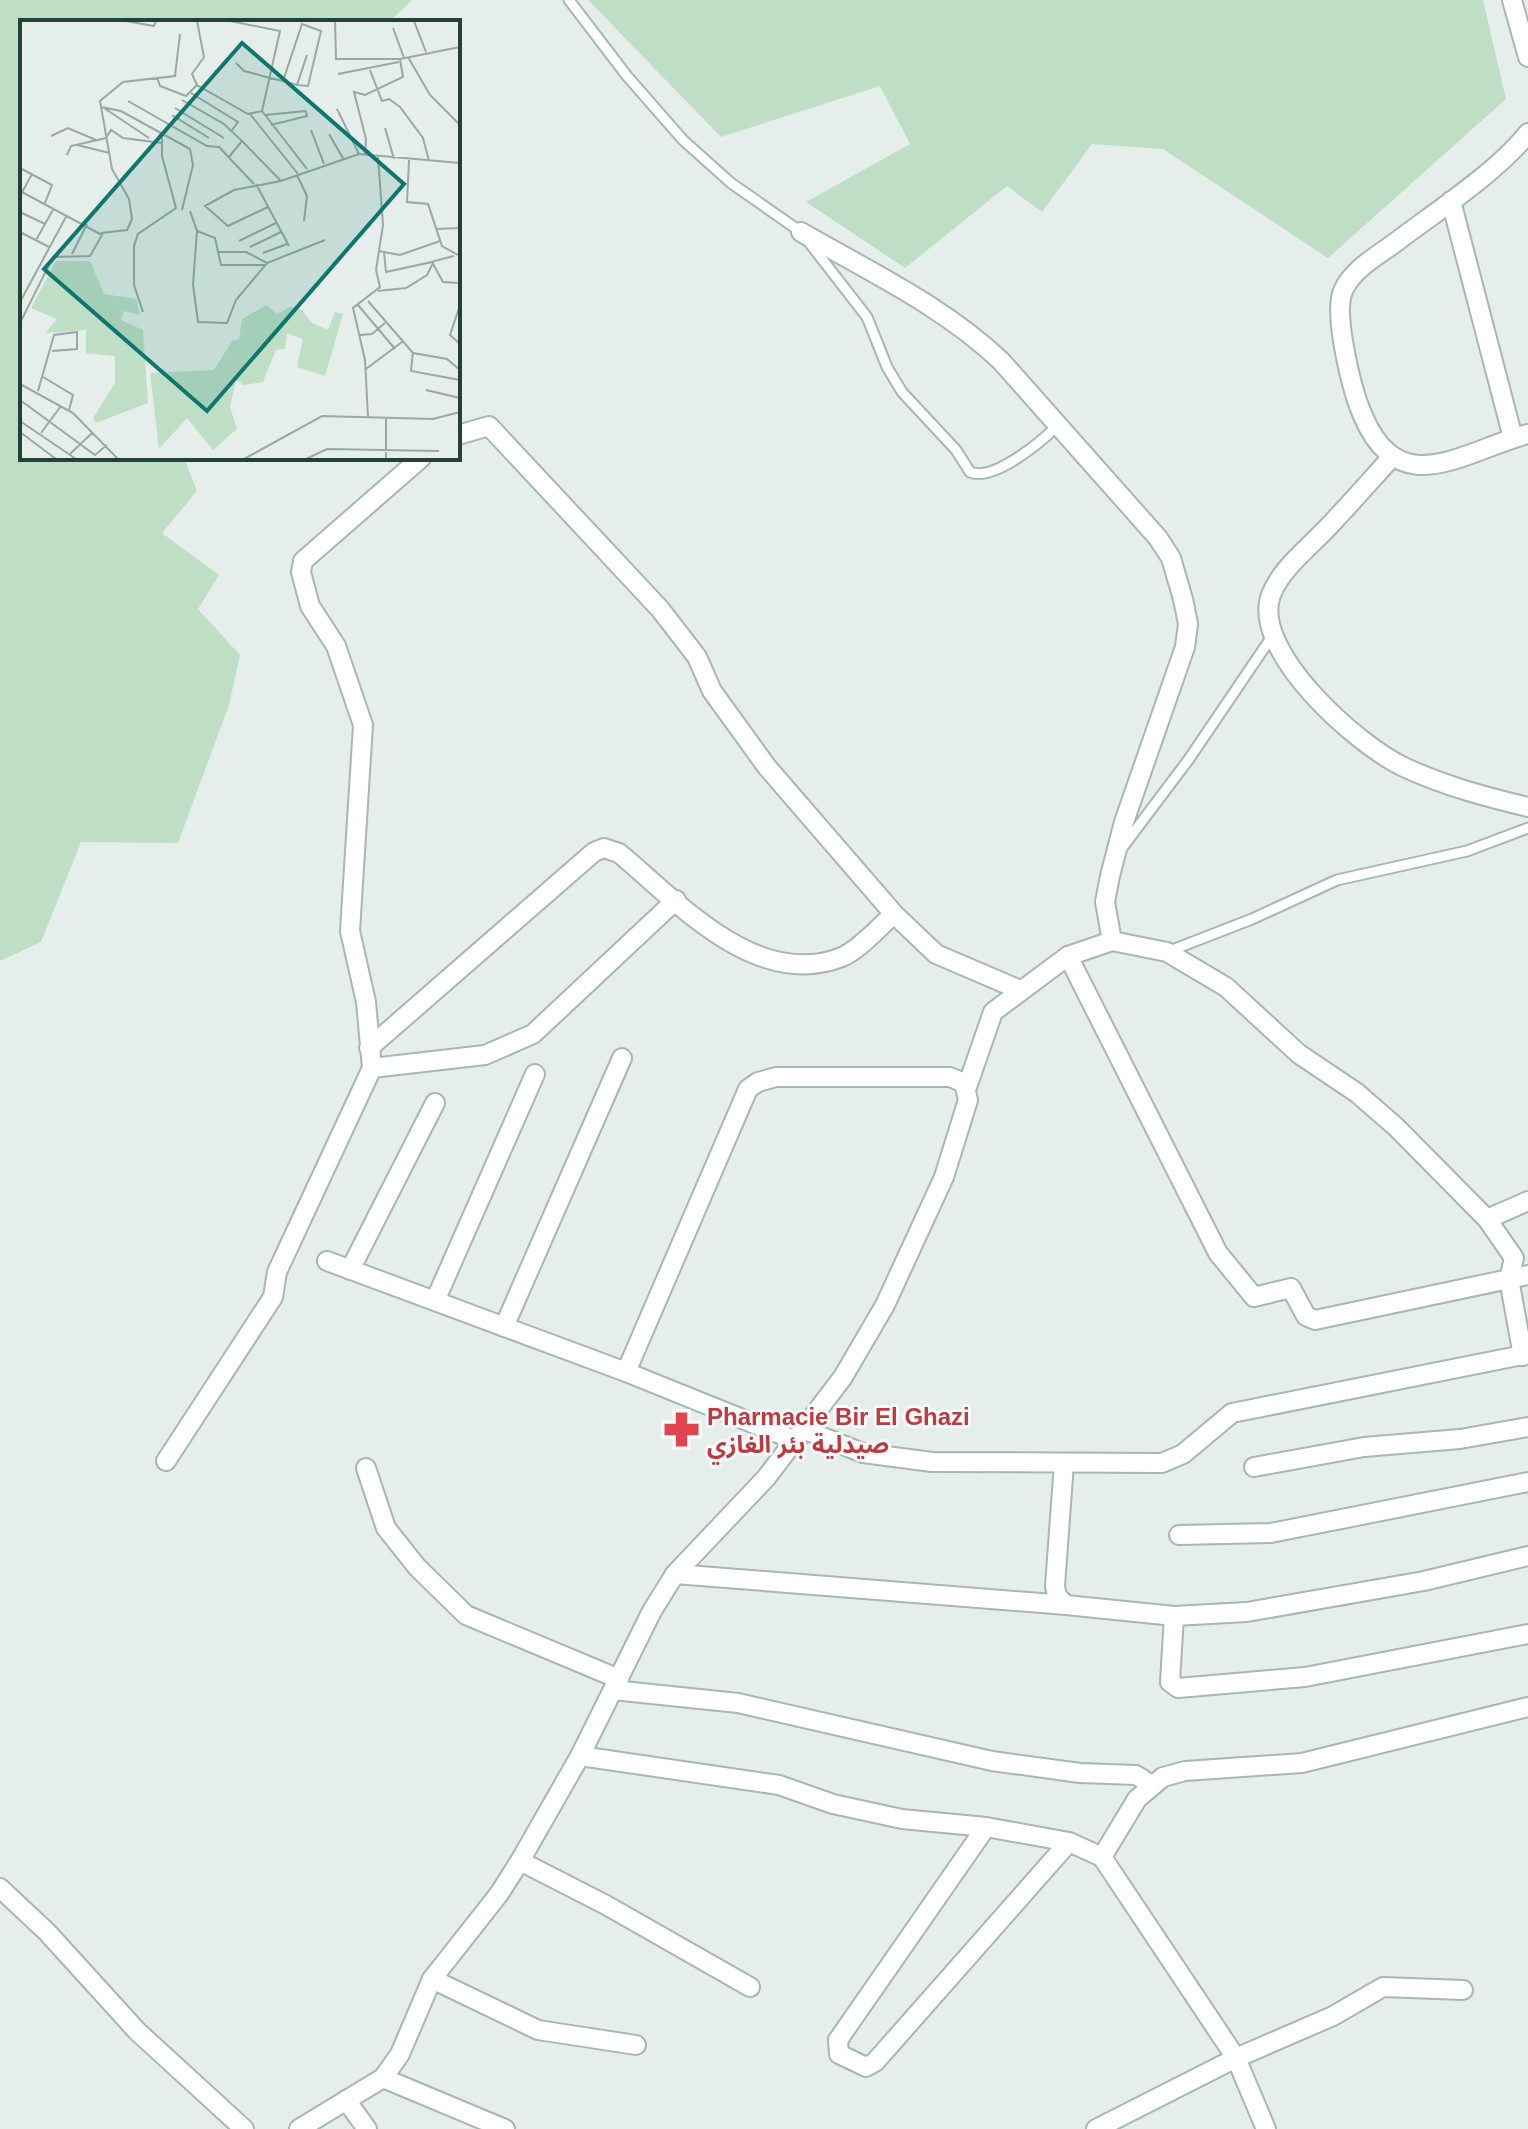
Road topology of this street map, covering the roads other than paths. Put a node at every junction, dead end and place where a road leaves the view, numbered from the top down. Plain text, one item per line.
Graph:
1 (569, 0) edge
2 (1512, 0) edge
3 (1527, 51) edge
4 (1528, 133) edge
5 (1451, 201) junction
6 (801, 232) junction
7 (1057, 426) junction
8 (460, 434) edge
9 (1520, 436) edge
10 (1392, 457) junction
11 (419, 460) edge
12 (1275, 632) junction
13 (1528, 807) edge
14 (1528, 828) edge
15 (1115, 855) junction
16 (676, 900) junction
17 (894, 914) junction
18 (1112, 941) junction
19 (1167, 952) junction
20 (1068, 956) junction
21 (1020, 990) junction
22 (369, 1048) junction
23 (622, 1058) dead end
24 (372, 1068) junction
25 (535, 1074) dead end
26 (967, 1087) junction
27 (435, 1103) dead end
28 (1528, 1201) edge
29 (1487, 1219) junction
30 (327, 1261) dead end
31 (350, 1270) junction
32 (1519, 1277) edge
33 (435, 1301) junction
34 (504, 1327) junction
35 (1525, 1355) edge
36 (626, 1372) junction
37 (1528, 1427) edge
38 (801, 1436) junction
39 (166, 1461) dead end
40 (1064, 1463) junction
41 (1254, 1467) dead end
42 (366, 1468) dead end
43 (1528, 1482) edge
44 (1179, 1535) dead end
45 (1528, 1556) edge
46 (675, 1574) junction
47 (1066, 1605) junction
48 (1174, 1616) junction
49 (1528, 1634) edge
50 (616, 1684) junction
51 (1528, 1707) edge
52 (580, 1756) junction
53 (1150, 1784) junction
54 (986, 1827) junction
55 (1069, 1842) junction
56 (1102, 1857) junction
57 (520, 1861) junction
58 (0, 1888) edge
59 (432, 1979) junction
60 (750, 1987) dead end
61 (1463, 1990) dead end
62 (636, 2045) dead end
63 (1236, 2058) junction
64 (383, 2078) junction
65 (346, 2100) junction
66 (1133, 2121) edge
67 (244, 2129) edge
68 (299, 2129) edge
69 (367, 2129) edge
70 (505, 2129) edge
71 (1096, 2129) edge
72 (1266, 2129) edge

1 - 6 lane
2 - 3 street
4 - 5 street
5 - 9 street
5 - 10 street
6 - 7 street
6 - 7 lane
7 - 15 street
8 - 17 street
9 - 10 street
10 - 12 street
11 - 22 street
12 - 13 street
12 - 15 lane
14 - 19 lane
15 - 18 street
16 - 17 street
16 - 22 street
16 - 24 street
17 - 21 street
18 - 19 street
18 - 20 street
19 - 29 street
20 - 21 street
20 - 32 street
21 - 26 street
22 - 24 street
23 - 34 street
24 - 39 street
25 - 33 street
26 - 36 street
26 - 38 street
27 - 31 street
28 - 29 street
29 - 32 street
30 - 31 street
31 - 33 street
32 - 35 street
33 - 34 street
34 - 36 street
35 - 40 street
36 - 38 street
37 - 41 street
38 - 40 street
38 - 46 street
40 - 47 street
42 - 50 street
43 - 44 street
45 - 48 street
46 - 47 street
46 - 50 street
47 - 48 street
48 - 49 street
50 - 52 street
50 - 53 street
51 - 53 street
52 - 54 street
52 - 57 street
53 - 56 street
54 - 55 street
54 - 55 street
55 - 56 street
56 - 63 street
57 - 59 street
57 - 60 street
58 - 67 street
59 - 62 street
59 - 64 street
61 - 63 street
63 - 66 street
63 - 72 street
64 - 65 street
64 - 70 street
65 - 68 street
65 - 69 street
66 - 71 street

